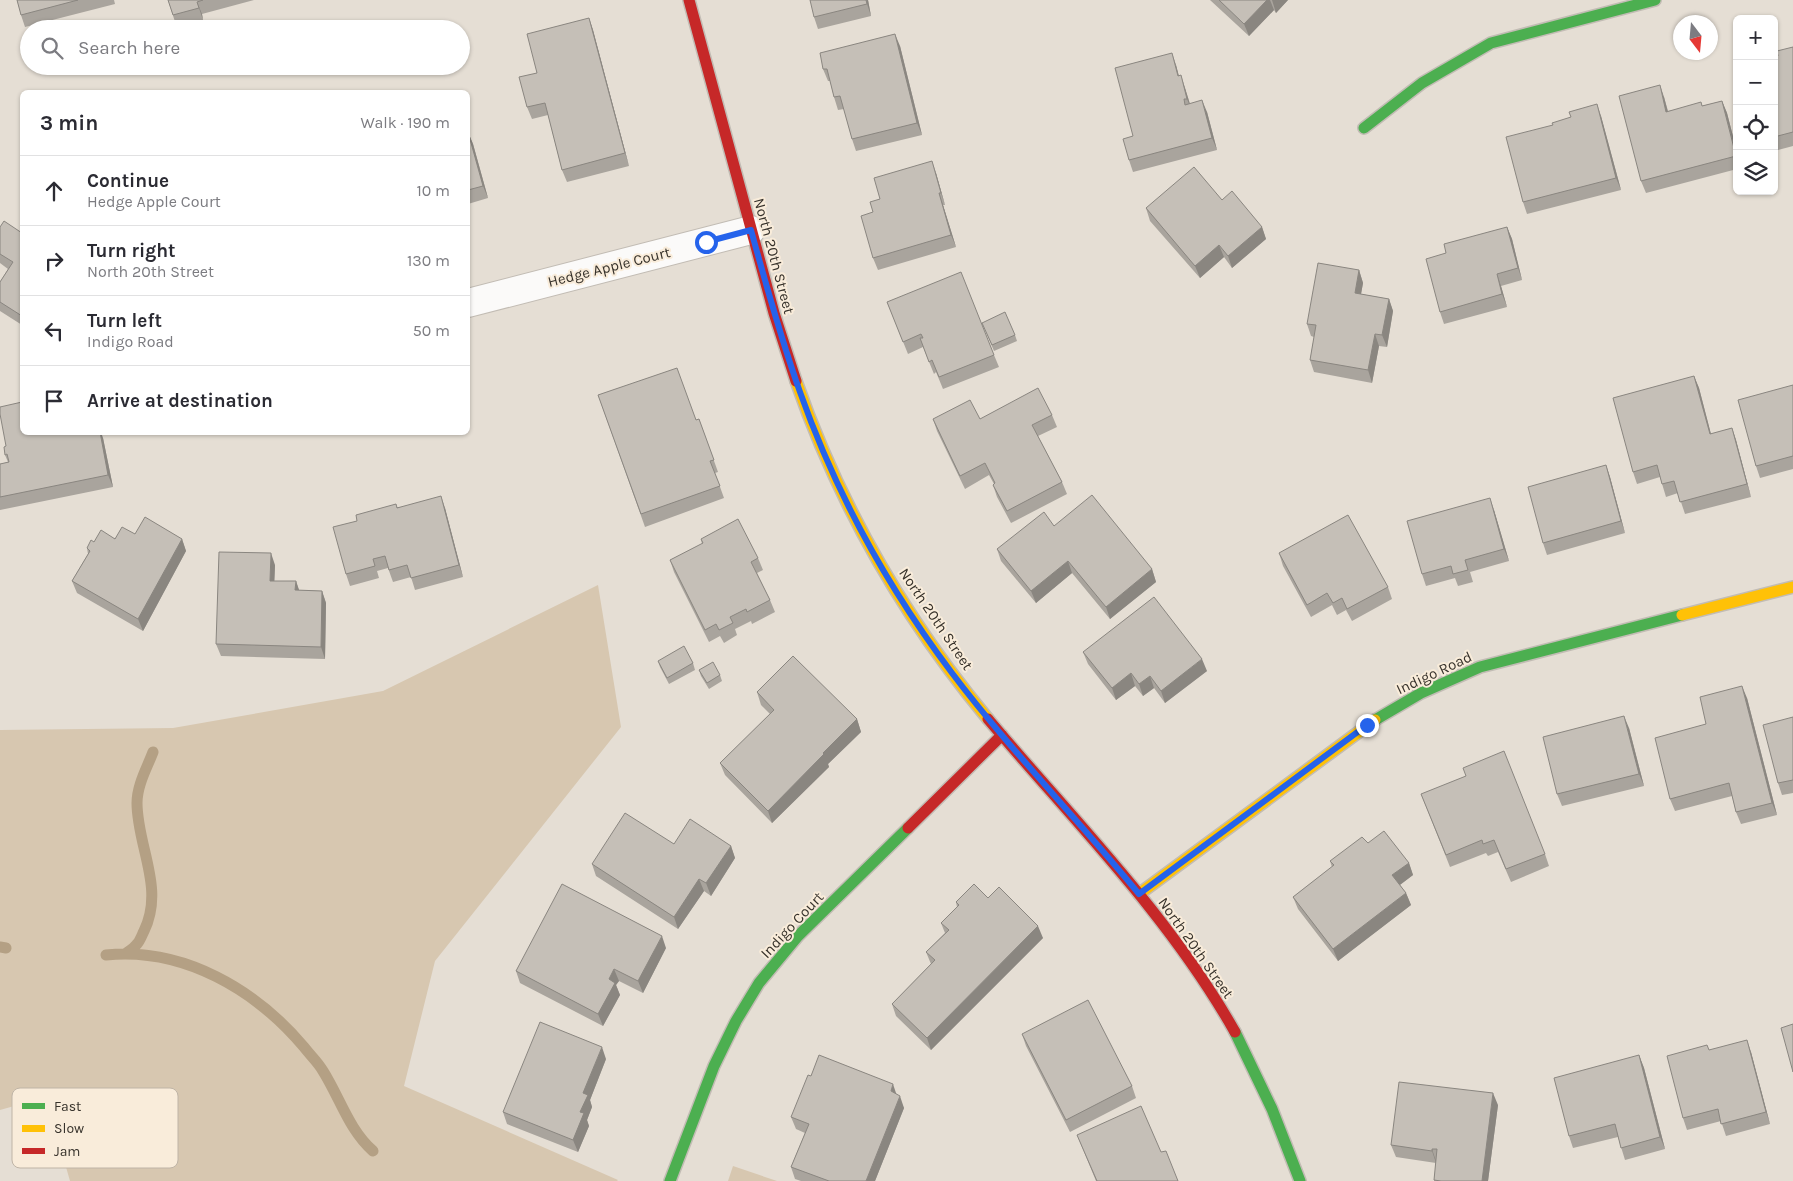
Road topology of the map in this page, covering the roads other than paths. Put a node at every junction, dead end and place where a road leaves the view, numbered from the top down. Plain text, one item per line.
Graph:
1 (689, 0) edge
2 (1655, 0) edge
3 (1364, 128) dead end
4 (751, 230) junction
5 (470, 302) edge
6 (1793, 587) edge
7 (1002, 735) junction
8 (1139, 894) junction
9 (670, 1181) edge
10 (1300, 1181) edge

1 - 4 street, North 20th Street
2 - 3 street
4 - 5 street, Hedge Apple Court
4 - 7 street, North 20th Street
6 - 8 street, Indigo Road
7 - 8 street, North 20th Street
7 - 9 street, Indigo Court
8 - 10 street, North 20th Street

